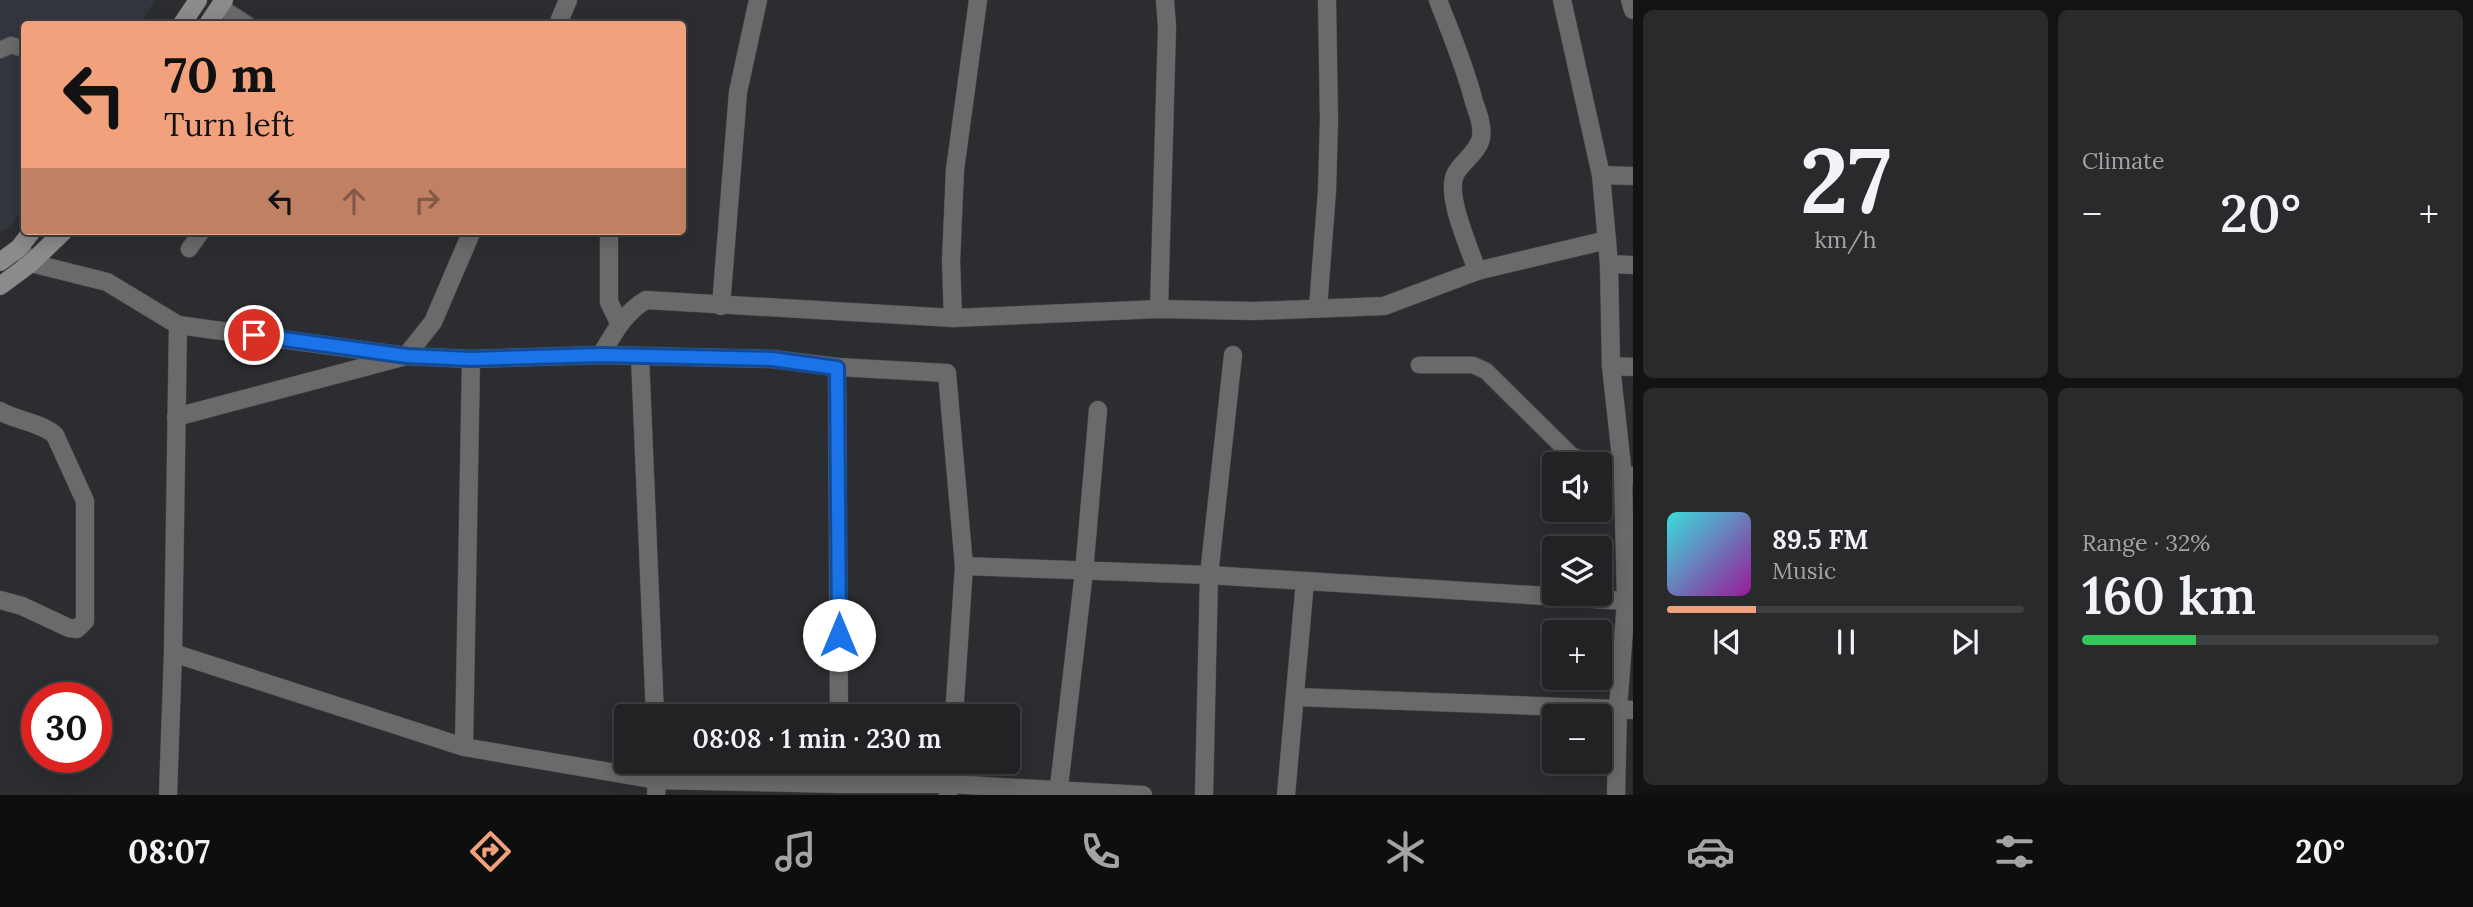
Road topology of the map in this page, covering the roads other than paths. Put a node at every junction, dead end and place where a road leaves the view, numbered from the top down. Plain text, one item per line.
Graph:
1 (198, 0) edge
2 (569, 0) edge
3 (758, 0) edge
4 (978, 0) edge
5 (1166, 0) edge
6 (1327, 0) edge
7 (1438, 0) edge
8 (1562, 0) edge
9 (1630, 0) edge
10 (222, 4) edge
11 (1633, 10) edge
12 (184, 21) edge
13 (210, 21) edge
14 (243, 21) edge
15 (559, 21) edge
16 (21, 48) edge
17 (0, 50) edge
18 (1601, 175) junction
19 (1633, 176) edge
20 (29, 235) edge
21 (60, 235) edge
22 (199, 235) edge
23 (470, 235) edge
24 (609, 235) edge
25 (1607, 240) junction
26 (19, 248) junction
27 (189, 250) dead end
28 (0, 262) edge
29 (31, 263) junction
30 (1609, 264) junction
31 (1633, 265) edge
32 (1477, 271) junction
33 (0, 286) edge
34 (721, 306) junction
35 (1318, 308) junction
36 (1158, 309) junction
37 (953, 318) junction
38 (619, 323) junction
39 (178, 325) junction
40 (601, 355) junction
41 (1233, 355) dead end
42 (407, 356) junction
43 (640, 356) junction
44 (471, 359) junction
45 (1419, 365) dead end
46 (1611, 366) junction
47 (1633, 367) edge
48 (837, 368) junction
49 (1098, 410) dead end
50 (0, 411) edge
51 (176, 417) junction
52 (1625, 470) edge
53 (964, 566) junction
54 (1084, 572) junction
55 (1209, 575) junction
56 (1305, 581) junction
57 (0, 600) edge
58 (1630, 601) edge
59 (173, 653) junction
60 (1296, 697) junction
61 (654, 704) edge
62 (839, 704) edge
63 (955, 704) edge
64 (1626, 710) edge
65 (464, 747) junction
66 (839, 774) edge
67 (839, 784) junction
68 (657, 787) edge
69 (949, 790) edge
70 (1058, 793) edge
71 (168, 795) edge
72 (1143, 795) edge
73 (1204, 795) edge
74 (1286, 795) edge
75 (1616, 795) edge

1 - 12 main road
2 - 15 street
3 - 34 street
4 - 37 street
5 - 36 street
6 - 35 street
7 - 32 street
8 - 18 street
9 - 11 street
10 - 13 main road
10 - 14 lane
16 - 17 lane
18 - 19 street
18 - 25 street
20 - 26 main road
21 - 29 main road
22 - 27 lane
23 - 42 street
24 - 38 street
25 - 30 street
25 - 32 street
26 - 28 main road
26 - 29 street
29 - 33 main road
29 - 39 street
30 - 31 street
30 - 46 street
32 - 35 street
34 - 37 street
34 - 38 street
35 - 36 street
36 - 37 street
38 - 40 street
39 - 42 street
39 - 51 street
40 - 43 street
40 - 44 street
41 - 55 street
42 - 44 street
42 - 51 street
43 - 48 street
43 - 61 street
44 - 65 street
45 - 52 lane
46 - 47 street
46 - 52 street
48 - 53 street
48 - 62 street
49 - 54 street
50 - 57 street
51 - 59 street
52 - 58 street
53 - 54 street
53 - 63 street
54 - 55 street
54 - 70 street
55 - 56 street
55 - 73 street
56 - 58 street
56 - 60 street
58 - 64 street
59 - 65 street
59 - 71 street
60 - 64 street
60 - 74 street
64 - 75 street
65 - 68 street
66 - 67 street
67 - 68 street
67 - 69 street
69 - 70 street
70 - 72 street

